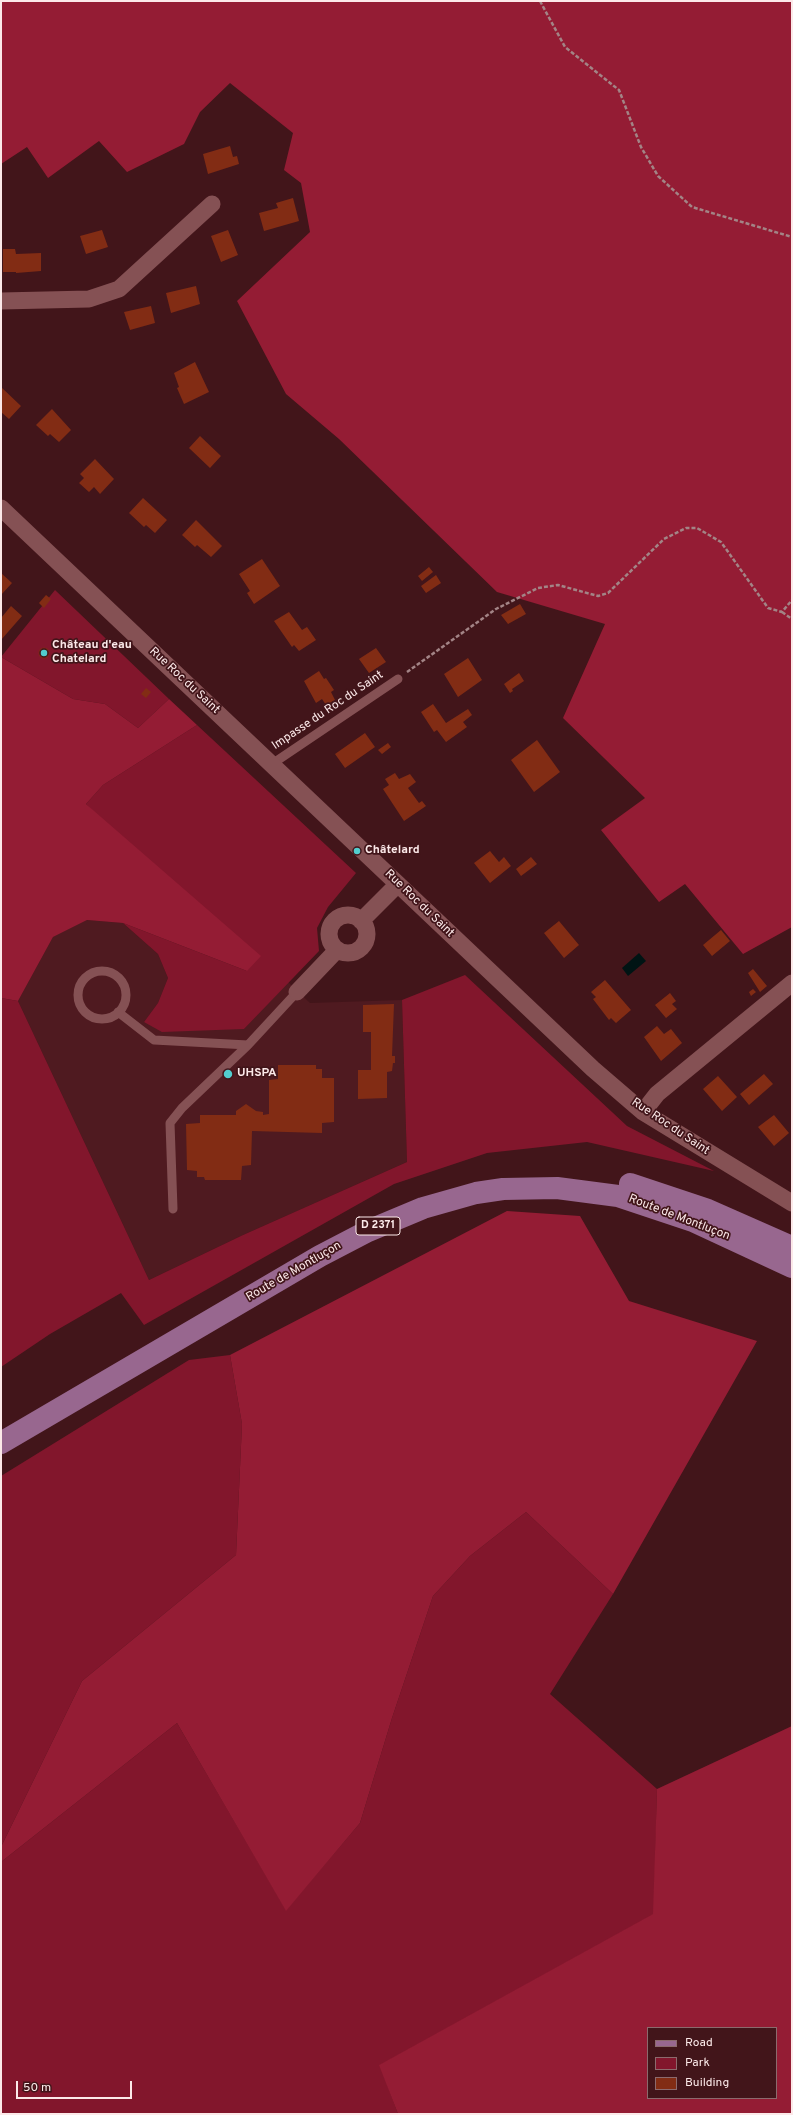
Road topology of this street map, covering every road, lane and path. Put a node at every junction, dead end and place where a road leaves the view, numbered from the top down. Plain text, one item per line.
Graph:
1 (540, 1) edge
2 (212, 204) dead end
3 (792, 236) edge
4 (1, 301) edge
5 (1, 508) edge
6 (792, 600) edge
7 (782, 612) junction
8 (792, 619) edge
9 (398, 679) joint
10 (272, 764) junction
11 (398, 884) junction
12 (361, 921) junction
13 (337, 950) junction
14 (792, 983) edge
15 (297, 992) joint
16 (118, 1012) junction
17 (248, 1044) junction
18 (643, 1112) junction
19 (792, 1203) edge
20 (173, 1209) dead end
21 (792, 1247) edge
22 (792, 1267) edge
23 (1, 1430) edge
24 (1, 1443) edge

1 - 3 path
2 - 4 street
5 - 10 street, Rue Roc du Saint
6 - 7 path
7 - 8 path
7 - 9 path
9 - 10 lane, Impasse du Roc du Saint
10 - 11 street, Rue Roc du Saint
11 - 12 street
11 - 18 street, Rue Roc du Saint
12 - 13 street
12 - 13 street
13 - 15 street
14 - 18 street
15 - 17 lane
16 - 16 lane
16 - 17 lane
17 - 20 lane
18 - 19 street, Rue Roc du Saint
21 - 23 main road, Route de Montluçon / D 2371
22 - 24 main road, Route de Montluçon / D 2371

